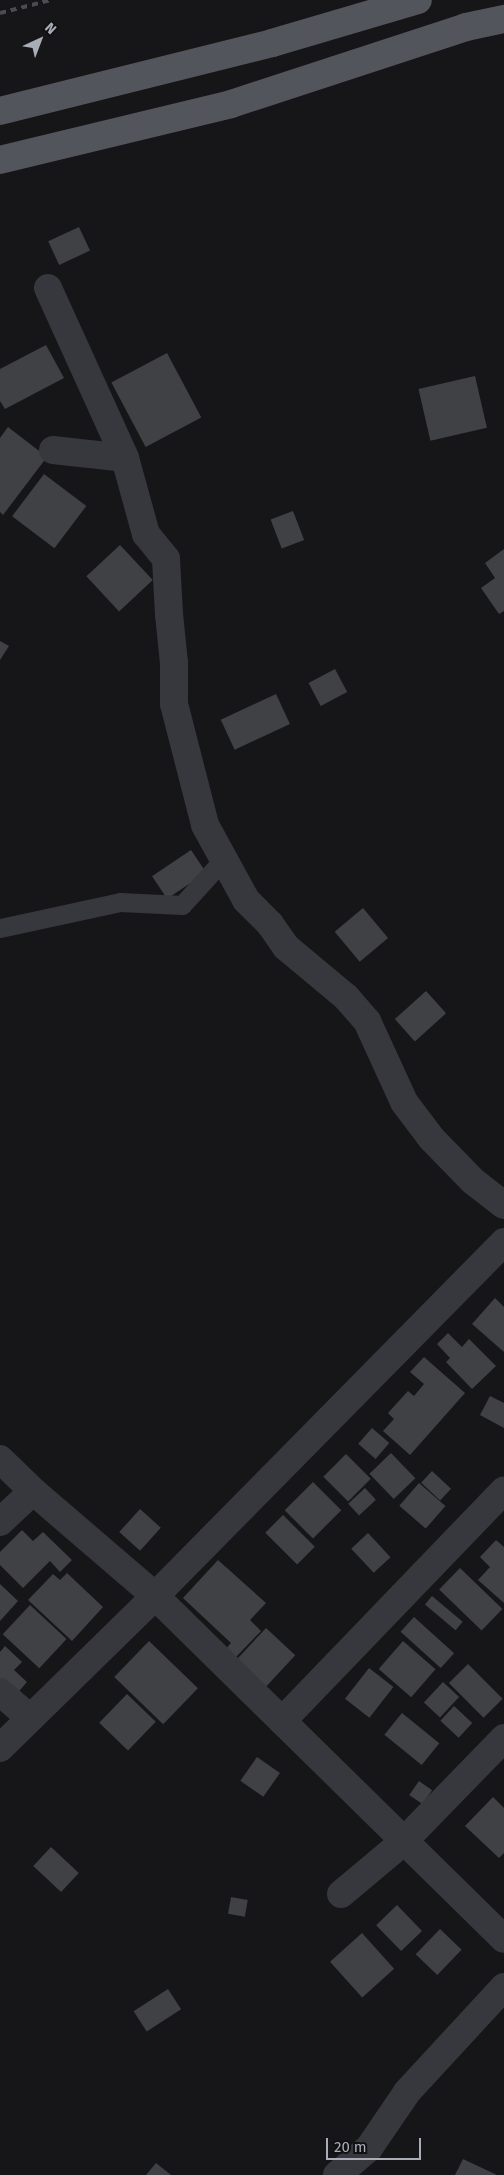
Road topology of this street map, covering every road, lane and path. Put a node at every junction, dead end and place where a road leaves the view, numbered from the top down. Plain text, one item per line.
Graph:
1 (418, 0) edge
2 (504, 18) edge
3 (0, 111) edge
4 (0, 160) edge
5 (48, 288) dead end
6 (53, 450) dead end
7 (125, 458) junction
8 (223, 860) junction
9 (0, 928) edge
10 (504, 1205) edge
11 (504, 1242) edge
12 (0, 1459) edge
13 (504, 1490) edge
14 (33, 1491) junction
15 (0, 1522) edge
16 (155, 1596) junction
17 (0, 1692) edge
18 (30, 1718) junction
19 (282, 1721) junction
20 (504, 1738) edge
21 (0, 1748) edge
22 (403, 1842) junction
23 (341, 1894) dead end
24 (504, 1939) edge
25 (504, 1987) edge
26 (337, 2175) edge

1 - 3 main road
2 - 4 main road
5 - 7 street
6 - 7 street
7 - 8 street
8 - 9 lane
8 - 10 street
11 - 16 street
12 - 14 street
13 - 19 street
14 - 15 street
14 - 16 street
16 - 18 street
16 - 19 street
17 - 18 street
18 - 21 street
19 - 22 street
20 - 22 street
22 - 23 street
22 - 24 street
25 - 26 street

